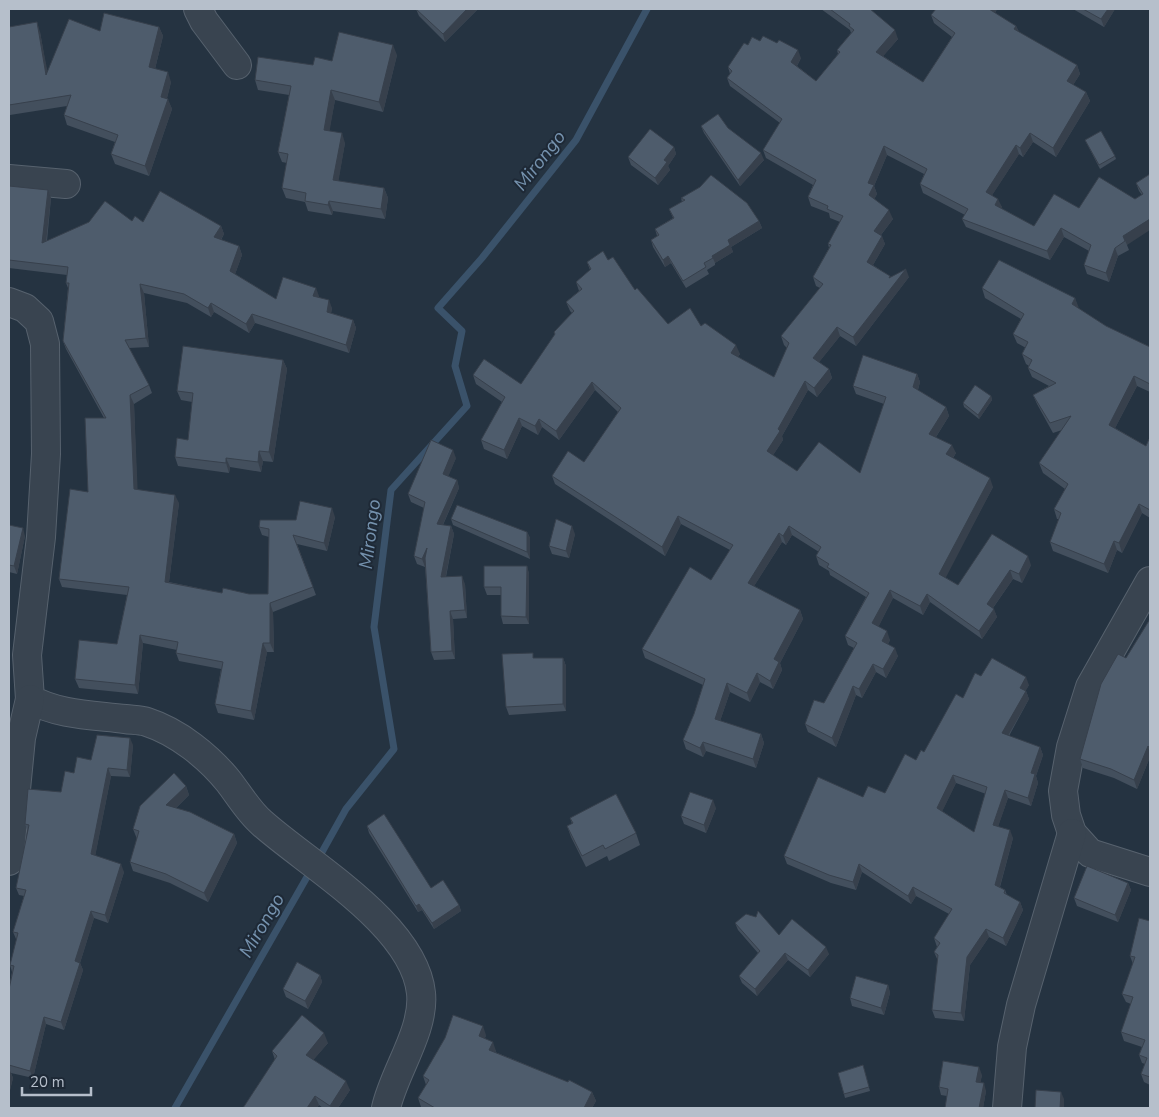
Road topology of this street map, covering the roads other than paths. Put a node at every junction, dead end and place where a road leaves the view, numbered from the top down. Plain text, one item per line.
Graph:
1 (198, 9) edge
2 (237, 65) dead end
3 (9, 179) edge
4 (66, 184) dead end
5 (9, 302) edge
6 (1150, 581) edge
7 (30, 699) junction
8 (1072, 833) junction
9 (9, 861) edge
10 (1150, 872) edge
11 (386, 1108) edge
12 (1007, 1108) edge

1 - 2 street
3 - 4 street
5 - 7 street
6 - 8 street
7 - 9 street
7 - 11 street
8 - 10 street
8 - 12 street

